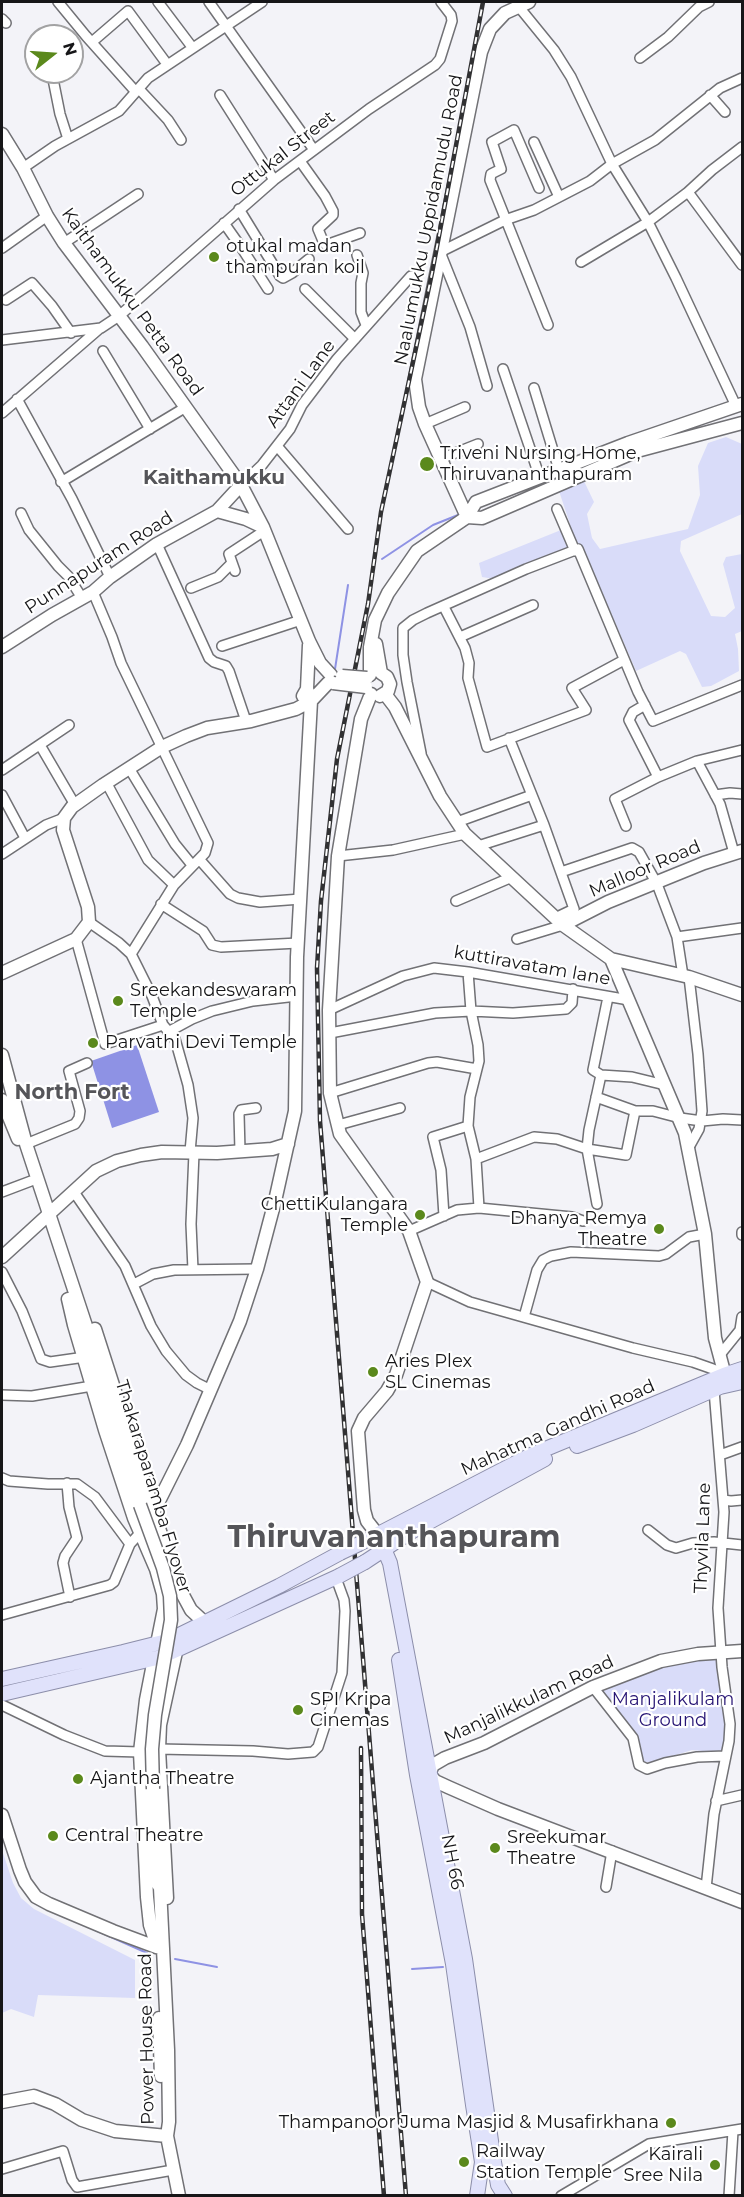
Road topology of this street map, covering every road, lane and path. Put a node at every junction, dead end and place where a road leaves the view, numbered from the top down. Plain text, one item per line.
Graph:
1 (58, 2) edge
2 (158, 2) edge
3 (209, 2) edge
4 (244, 2) edge
5 (262, 2) edge
6 (441, 2) edge
7 (709, 2) edge
8 (524, 4) edge
9 (250, 11) junction
10 (226, 26) junction
11 (92, 42) junction
12 (192, 47) junction
13 (640, 58) dead end
14 (167, 64) junction
15 (742, 78) edge
16 (54, 84) edge
17 (138, 91) junction
18 (220, 95) dead end
19 (710, 95) junction
20 (725, 112) dead end
21 (509, 121) dead end
22 (514, 130) junction
23 (2, 134) edge
24 (68, 139) junction
25 (181, 140) dead end
26 (534, 142) dead end
27 (742, 147) edge
28 (314, 150) junction
29 (300, 161) junction
30 (612, 164) junction
31 (23, 168) junction
32 (274, 180) junction
33 (539, 188) dead end
34 (688, 192) junction
35 (138, 194) dead end
36 (559, 197) junction
37 (239, 210) junction
38 (47, 216) junction
39 (505, 220) junction
40 (648, 222) junction
41 (224, 223) junction
42 (360, 233) dead end
43 (64, 243) junction
44 (2, 248) edge
45 (440, 252) junction
46 (357, 255) dead end
47 (309, 259) dead end
48 (581, 262) dead end
49 (742, 265) edge
50 (411, 276) dead end
51 (268, 289) dead end
52 (305, 289) dead end
53 (6, 300) dead end
54 (119, 316) junction
55 (366, 325) junction
56 (548, 325) dead end
57 (101, 328) junction
58 (71, 333) junction
59 (355, 339) junction
60 (2, 340) edge
61 (104, 351) dead end
62 (503, 369) dead end
63 (488, 386) dead end
64 (534, 387) dead end
65 (17, 399) junction
66 (739, 405) edge
67 (186, 407) junction
68 (465, 407) dead end
69 (2, 413) edge
70 (742, 423) edge
71 (425, 424) junction
72 (150, 429) junction
73 (478, 444) dead end
74 (277, 446) junction
75 (440, 459) junction
76 (559, 470) junction
77 (540, 478) junction
78 (61, 482) junction
79 (241, 485) junction
80 (557, 509) dead end
81 (217, 511) junction
82 (21, 513) dead end
83 (466, 514) junction
84 (263, 529) junction
85 (348, 529) dead end
86 (157, 544) junction
87 (575, 551) junction
88 (110, 577) junction
89 (191, 588) dead end
90 (87, 595) junction
91 (533, 605) dead end
92 (444, 607) junction
93 (301, 620) junction
94 (460, 638) junction
95 (309, 641) junction
96 (222, 646) dead end
97 (2, 647) edge
98 (624, 660) junction
99 (309, 663) junction
100 (330, 679) junction
101 (371, 681) junction
102 (742, 685) edge
103 (387, 691) junction
104 (309, 695) junction
105 (645, 705) junction
106 (246, 722) junction
107 (69, 725) dead end
108 (509, 738) junction
109 (40, 745) junction
110 (162, 747) junction
111 (742, 750) edge
112 (697, 761) junction
113 (424, 767) junction
114 (129, 768) junction
115 (2, 770) edge
116 (658, 777) junction
117 (106, 782) junction
118 (742, 794) edge
119 (2, 795) edge
120 (532, 795) junction
121 (715, 795) junction
122 (75, 805) junction
123 (64, 818) junction
124 (457, 822) junction
125 (544, 825) junction
126 (626, 826) dead end
127 (465, 834) junction
128 (25, 838) junction
129 (478, 846) junction
130 (738, 852) edge
131 (2, 854) edge
132 (338, 856) junction
133 (195, 862) junction
134 (561, 872) junction
135 (512, 877) junction
136 (657, 884) junction
137 (174, 885) junction
138 (301, 899) junction
139 (456, 901) dead end
140 (161, 904) junction
141 (89, 922) junction
142 (560, 922) junction
143 (742, 928) edge
144 (677, 936) junction
145 (76, 939) junction
146 (517, 939) dead end
147 (298, 943) junction
148 (131, 954) junction
149 (611, 959) junction
150 (468, 972) junction
151 (2, 973) edge
152 (686, 977) junction
153 (573, 989) junction
154 (742, 995) edge
155 (297, 996) junction
156 (608, 996) junction
157 (629, 1000) junction
158 (329, 1010) junction
159 (471, 1011) junction
160 (165, 1029) junction
161 (330, 1033) junction
162 (2, 1055) edge
163 (87, 1063) dead end
164 (477, 1069) junction
165 (602, 1075) junction
166 (665, 1085) junction
167 (330, 1093) junction
168 (596, 1097) junction
169 (2, 1105) edge
170 (256, 1107) dead end
171 (400, 1108) dead end
172 (635, 1111) junction
173 (680, 1118) junction
174 (742, 1120) edge
175 (702, 1121) junction
176 (338, 1125) junction
177 (468, 1126) junction
178 (26, 1144) junction
179 (288, 1144) junction
180 (689, 1147) junction
181 (587, 1149) junction
182 (240, 1151) junction
183 (192, 1152) junction
184 (476, 1159) junction
185 (31, 1181) junction
186 (2, 1192) edge
187 (74, 1192) junction
188 (597, 1204) dead end
189 (479, 1208) junction
190 (444, 1216) junction
191 (46, 1217) junction
192 (583, 1221) dead end
193 (409, 1231) junction
194 (705, 1234) junction
195 (2, 1257) edge
196 (257, 1269) junction
197 (193, 1270) junction
198 (2, 1272) edge
199 (427, 1282) junction
200 (134, 1284) junction
201 (71, 1294) junction
202 (524, 1317) junction
203 (742, 1317) edge
204 (89, 1356) junction
205 (719, 1356) junction
206 (742, 1369) edge
207 (726, 1380) junction
208 (742, 1382) edge
209 (92, 1386) junction
210 (209, 1389) junction
211 (714, 1390) junction
212 (2, 1395) edge
213 (742, 1447) edge
214 (720, 1455) junction
215 (505, 1473) junction
216 (2, 1478) edge
217 (67, 1483) junction
218 (723, 1500) junction
219 (742, 1500) edge
220 (146, 1507) junction
221 (648, 1530) dead end
222 (140, 1533) junction
223 (408, 1533) junction
224 (375, 1537) junction
225 (721, 1543) junction
226 (130, 1544) junction
227 (742, 1545) edge
228 (382, 1550) junction
229 (338, 1577) junction
230 (393, 1578) junction
231 (70, 1597) junction
232 (2, 1615) edge
233 (204, 1622) junction
234 (158, 1644) junction
235 (742, 1651) edge
236 (176, 1652) junction
237 (720, 1652) junction
238 (154, 1659) junction
239 (2, 1679) edge
240 (593, 1687) junction
241 (2, 1694) edge
242 (2, 1705) edge
243 (159, 1749) junction
244 (140, 1752) junction
245 (726, 1756) junction
246 (423, 1774) junction
247 (742, 1795) edge
248 (716, 1801) junction
249 (2, 1815) edge
250 (612, 1851) junction
251 (156, 1881) joint
252 (606, 1887) dead end
253 (706, 1888) junction
254 (742, 1902) edge
255 (159, 1944) junction
256 (468, 2025) junction
257 (2, 2102) edge
258 (738, 2130) edge
259 (167, 2136) junction
260 (2, 2169) edge
261 (173, 2170) junction
262 (180, 2196) edge
263 (477, 2196) edge
264 (505, 2196) edge
265 (561, 2196) edge
266 (729, 2196) edge

1 - 11 street
2 - 12 street
3 - 10 street
4 - 9 street
5 - 9 street
6 - 28 street, Ottukal Street
7 - 13 street
8 - 30 street
8 - 45 street, Naalumukku Uppidamudu Road
9 - 10 street
10 - 12 street
10 - 28 street
11 - 14 street
11 - 17 street
12 - 14 street
14 - 17 street
15 - 19 street
16 - 24 street
17 - 24 street
17 - 25 street
18 - 32 street
19 - 20 street
19 - 30 street
21 - 22 street
22 - 33 street
22 - 39 street
23 - 31 street, Kaithamukku Petta Road
24 - 31 street
26 - 36 street
27 - 34 street
28 - 29 street, Ottukal Street
29 - 32 street, Ottukal Street
29 - 42 street
30 - 36 street
30 - 40 street
31 - 38 street, Kaithamukku Petta Road
32 - 37 street, Ottukal Street
34 - 40 street
34 - 49 street
35 - 43 street
36 - 39 street
37 - 41 street, Ottukal Street
37 - 47 street
38 - 43 street, Kaithamukku Petta Road
38 - 44 street
39 - 45 street
39 - 56 street
40 - 48 street
40 - 66 street
41 - 51 street
41 - 54 street, Ottukal Street
43 - 54 street, Kaithamukku Petta Road
45 - 63 street
45 - 71 street, Naalumukku Uppidamudu Road
46 - 55 street
50 - 55 street, Attani Lane
52 - 59 street
53 - 58 street
54 - 57 street, Ottukal Street
54 - 67 street, Kaithamukku Petta Road
55 - 59 street, Attani Lane
57 - 58 street
57 - 65 street, Ottukal Street
58 - 60 street
59 - 74 street, Attani Lane
61 - 72 street
62 - 77 street
64 - 76 street
65 - 69 street, Ottukal Street
65 - 78 street
66 - 76 street
67 - 72 street
67 - 79 street, Kaithamukku Petta Road
68 - 71 street
70 - 83 street
71 - 75 street, Naalumukku Uppidamudu Road
72 - 78 street
73 - 75 street
74 - 79 street, Attani Lane
74 - 85 street
75 - 83 street, Naalumukku Uppidamudu Road
76 - 77 street
77 - 83 street
78 - 88 street
79 - 81 street, Punnapuram Road
79 - 84 street, Kaithamukku Petta Road
80 - 87 street
81 - 84 street
81 - 86 street, Punnapuram Road
82 - 90 street
83 - 101 street
84 - 89 street
84 - 93 street, Kaithamukku Petta Road
86 - 88 street, Punnapuram Road
86 - 106 street
87 - 92 street
87 - 98 street
88 - 90 street, Punnapuram Road
90 - 97 street, Punnapuram Road
90 - 110 street
91 - 94 street
92 - 94 street
92 - 113 street
93 - 95 street, Kaithamukku Petta Road
93 - 96 street
94 - 108 street
95 - 99 street
95 - 100 street
98 - 105 street
98 - 108 street
99 - 100 street
99 - 104 street
100 - 101 street, bridge
100 - 104 street
101 - 103 street
101 - 103 street
101 - 132 street
102 - 105 street
103 - 113 street
104 - 106 street
104 - 138 street
105 - 116 street
106 - 110 street
107 - 109 street
108 - 120 street
109 - 115 street
109 - 122 street
110 - 114 street
110 - 133 street
111 - 112 street
112 - 116 street
112 - 121 street
113 - 124 street
114 - 117 street
114 - 133 street
116 - 126 street
117 - 122 street
117 - 137 street
118 - 121 street
119 - 128 street
120 - 124 street
120 - 125 street
121 - 130 street
122 - 123 street
123 - 128 street
123 - 141 street
124 - 127 street
125 - 129 street
125 - 134 street
127 - 129 street
127 - 132 street
128 - 131 street
129 - 135 street
130 - 136 street, Malloor Road
132 - 158 street
133 - 137 street
133 - 138 street
134 - 136 street
134 - 142 street
135 - 139 street
135 - 142 street
136 - 142 street, Malloor Road
136 - 144 street
137 - 140 street
138 - 147 street
140 - 147 street
140 - 148 street
141 - 145 street
141 - 148 street
142 - 146 street
142 - 149 street
143 - 144 street
144 - 152 street
145 - 151 street
145 - 160 street
147 - 155 street
148 - 160 street
149 - 152 street
149 - 157 street
150 - 153 street, kuttiravatam lane
150 - 158 street, kuttiravatam lane
150 - 159 street
152 - 154 street
152 - 175 street
153 - 156 street, kuttiravatam lane
153 - 159 street
155 - 160 street
155 - 179 street
156 - 157 street, kuttiravatam lane
156 - 165 street
157 - 166 street
158 - 161 street
159 - 161 street
159 - 164 street
160 - 183 street
161 - 167 street
162 - 178 street
163 - 178 street
164 - 167 street
164 - 177 street
165 - 166 street
165 - 168 street
166 - 173 street
167 - 176 street
168 - 172 street
168 - 181 street
169 - 185 street
170 - 182 street
171 - 176 street
172 - 173 street
172 - 181 street
173 - 175 street
173 - 180 street
174 - 175 street
175 - 180 street
176 - 193 street
177 - 184 street
177 - 190 street
178 - 191 street
179 - 182 street
179 - 196 street
180 - 194 street
181 - 184 street
181 - 188 street
182 - 183 street
183 - 187 street
183 - 197 street
184 - 189 street
185 - 186 street
185 - 191 street
187 - 191 street
187 - 200 street
189 - 190 street
189 - 192 street
190 - 193 street
191 - 195 street
191 - 201 street
193 - 199 street
194 - 202 street
194 - 205 street
196 - 197 street
196 - 210 street
197 - 200 street
198 - 204 street
199 - 202 street
199 - 224 street
200 - 210 street
201 - 204 street
201 - 220 street
202 - 207 street
203 - 205 street
204 - 209 street
204 - 220 street, Thakaraparamba Flyover
205 - 207 street
206 - 207 main road, Mahatma Gandhi Road
207 - 208 main road, Mahatma Gandhi Road
207 - 211 main road, Mahatma Gandhi Road
207 - 215 main road, Mahatma Gandhi Road
209 - 212 street
209 - 222 street
210 - 220 street
211 - 214 street, Thyvila Lane
211 - 215 main road, Mahatma Gandhi Road
213 - 214 street
214 - 218 street, Thyvila Lane
215 - 223 main road, Mahatma Gandhi Road
215 - 224 main road, Mahatma Gandhi Road
216 - 217 street
217 - 226 street
217 - 231 street
218 - 219 street
218 - 225 street, Thyvila Lane
220 - 222 street
220 - 233 street
220 - 251 street, Thakaraparamba Flyover, bridge
221 - 225 street
222 - 226 street
222 - 234 street
223 - 228 main road, Mahatma Gandhi Road
223 - 230 main road
224 - 228 main road, NH 66
224 - 233 main road, Mahatma Gandhi Road, bridge
225 - 227 street
225 - 237 street, Thyvila Lane
226 - 231 street
228 - 229 main road, Mahatma Gandhi Road, bridge
228 - 230 main road, NH 66
228 - 246 main road, NH 66
229 - 236 main road
229 - 243 street
230 - 246 main road, NH 66
231 - 232 street
233 - 234 main road
234 - 239 main road
235 - 237 street, Manjalikkulam Road
236 - 238 main road
236 - 243 street
237 - 240 street, Manjalikkulam Road
237 - 245 street, Thyvila Lane
238 - 241 main road
238 - 244 street
240 - 245 street
240 - 246 street, Manjalikkulam Road
242 - 244 street
243 - 244 street
243 - 255 street
244 - 255 street
245 - 248 street, Thyvila Lane
246 - 250 street
246 - 256 main road, NH 66
247 - 248 street
248 - 253 street, Thyvila Lane
249 - 255 street
250 - 252 street
250 - 253 street
251 - 255 street, Power House Road
253 - 254 street
255 - 259 street, Power House Road
256 - 263 main road, NH 66
256 - 264 main road, NH 66
257 - 259 street
258 - 265 street
258 - 266 street
259 - 261 street, Power House Road
260 - 261 street
261 - 262 street, Power House Road

